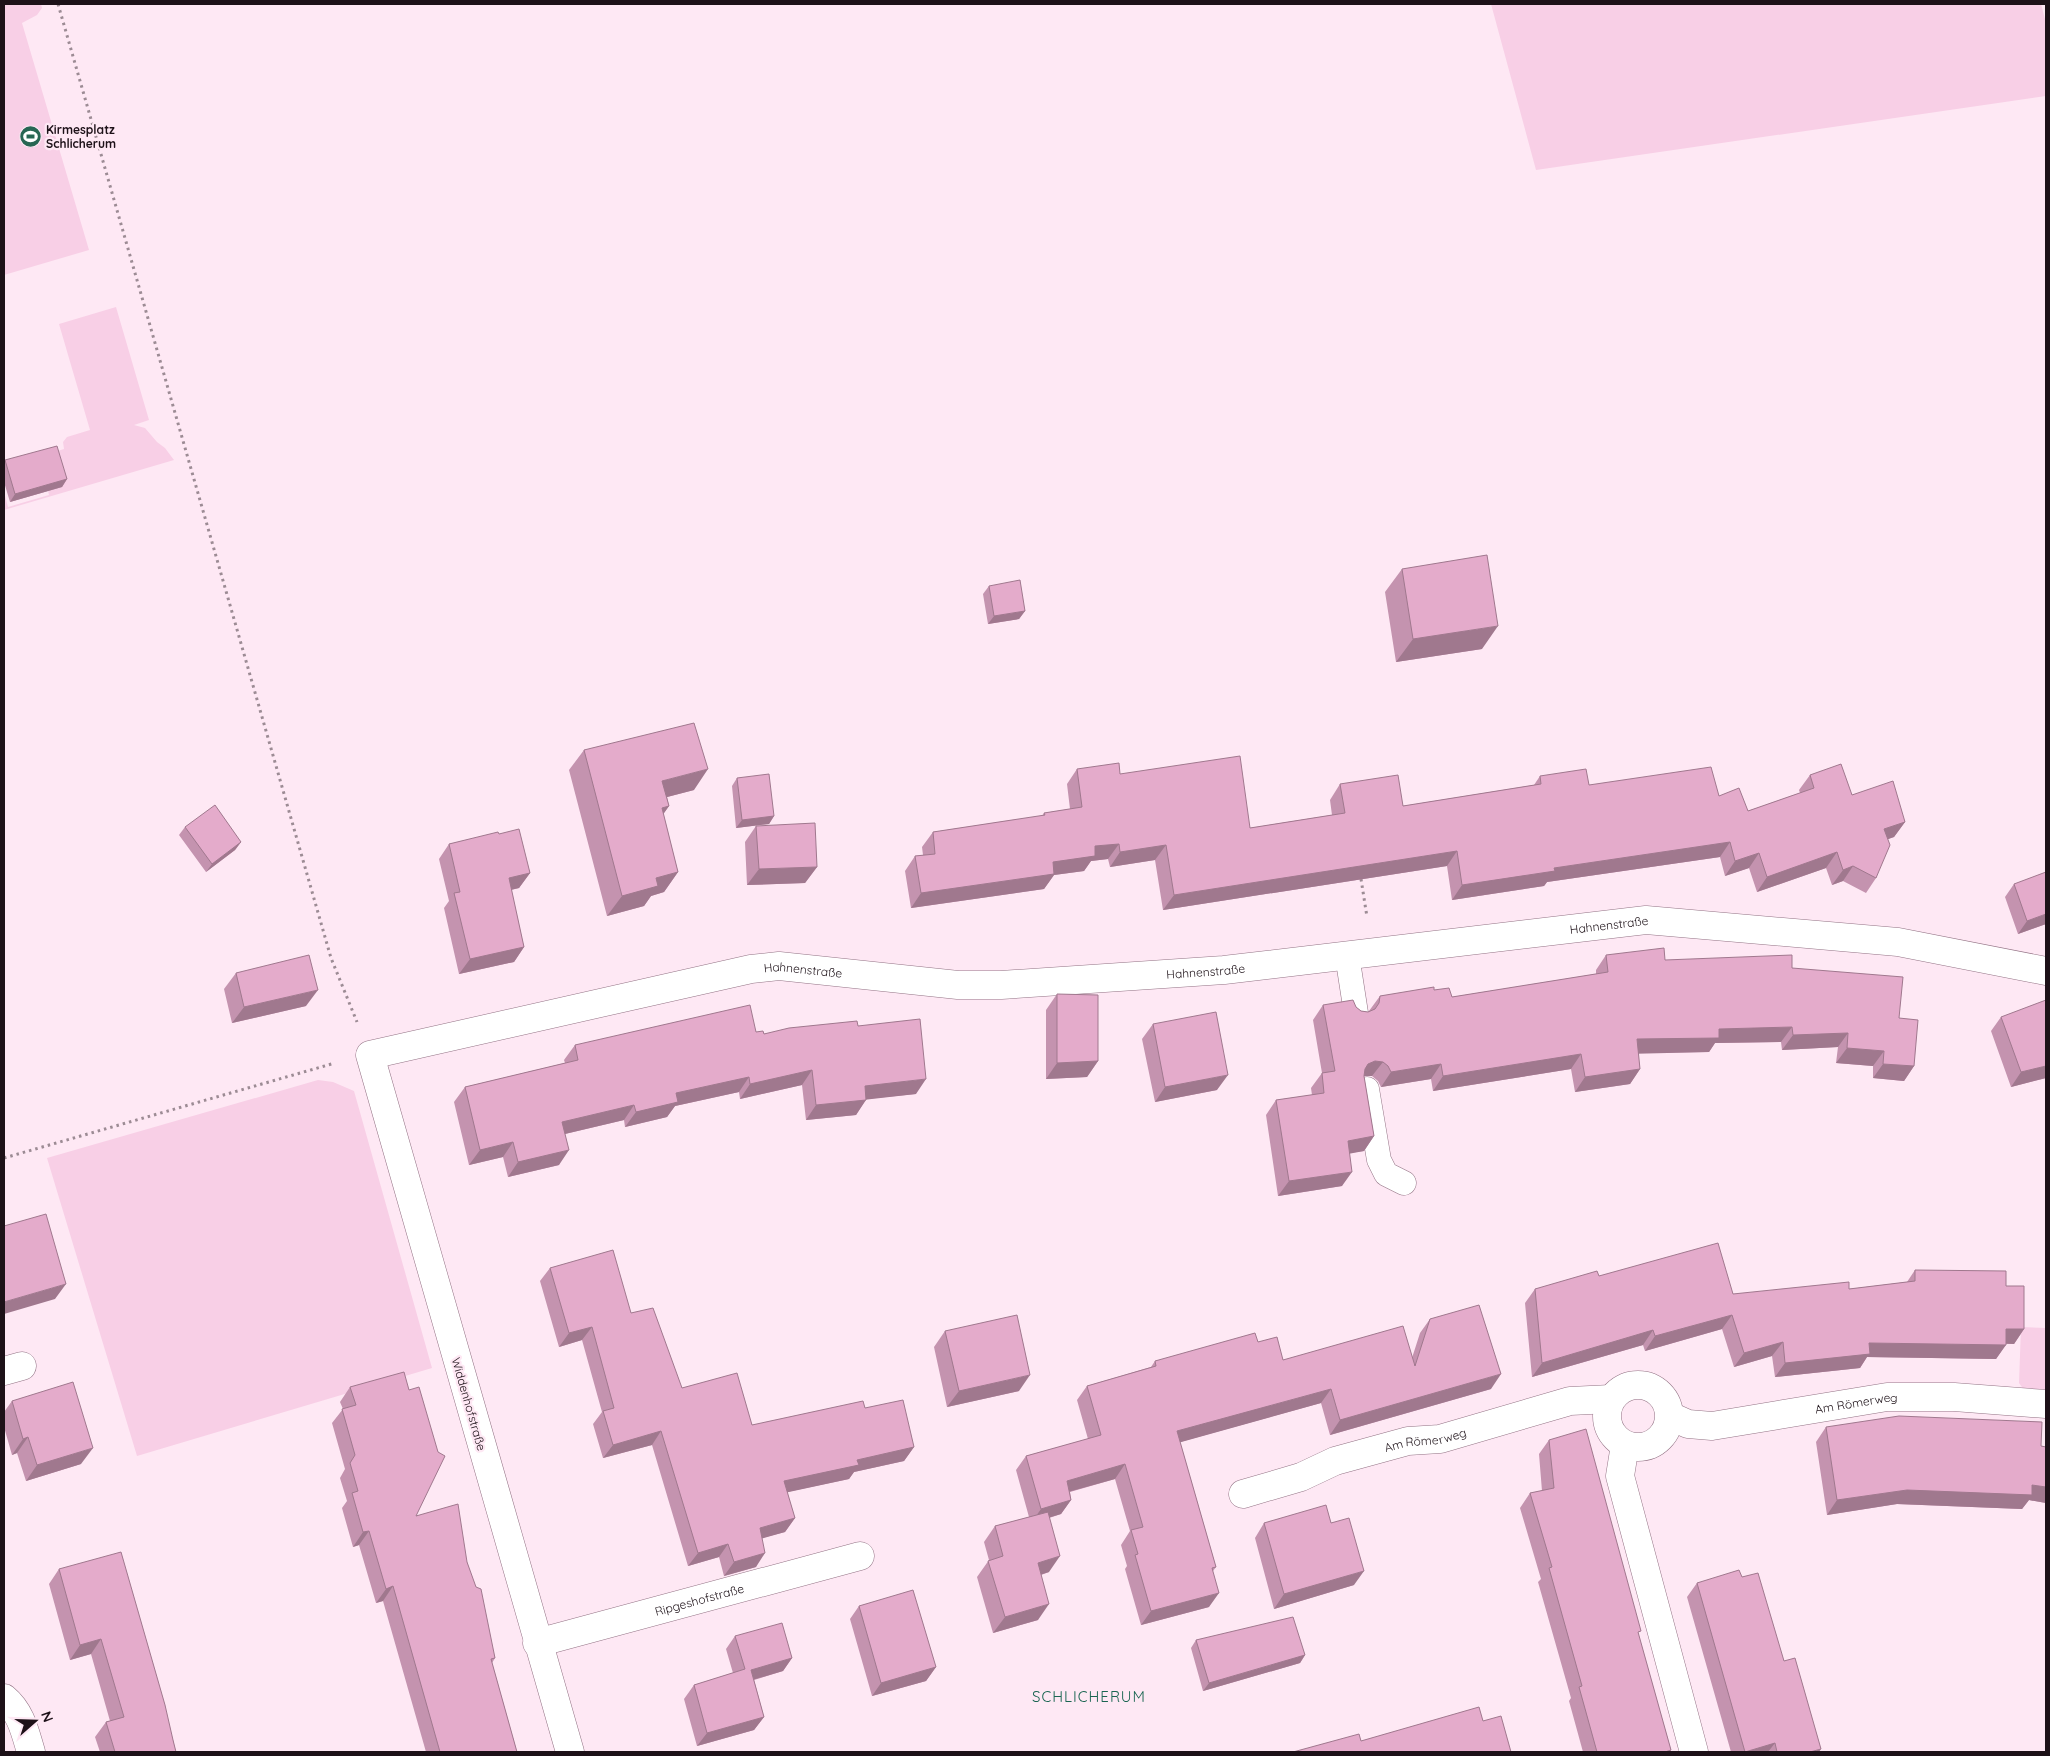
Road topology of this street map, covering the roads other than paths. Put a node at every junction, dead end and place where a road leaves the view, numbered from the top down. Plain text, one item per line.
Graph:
1 (1347, 955) junction
2 (2046, 971) edge
3 (1356, 1013) edge
4 (370, 1055) joint
5 (1367, 1089) edge
6 (1404, 1183) dead end
7 (1611, 1399) junction
8 (2046, 1404) edge
9 (1670, 1416) junction
10 (1626, 1445) junction
11 (1243, 1494) dead end
12 (860, 1556) dead end
13 (537, 1643) junction
14 (4, 1698) edge
15 (31, 1752) edge
16 (570, 1752) edge
17 (1694, 1752) edge

1 - 2 street, Hahnenstraße
1 - 3 lane
1 - 4 street, Hahnenstraße
4 - 13 street, Widdenhofstraße
5 - 6 lane
7 - 9 street, Am Römerweg
7 - 10 street
7 - 11 street, Am Römerweg
8 - 9 street, Am Römerweg
9 - 10 street
10 - 17 street
12 - 13 street, Ripgeshofstraße
13 - 16 street, Widdenhofstraße
14 - 15 street

